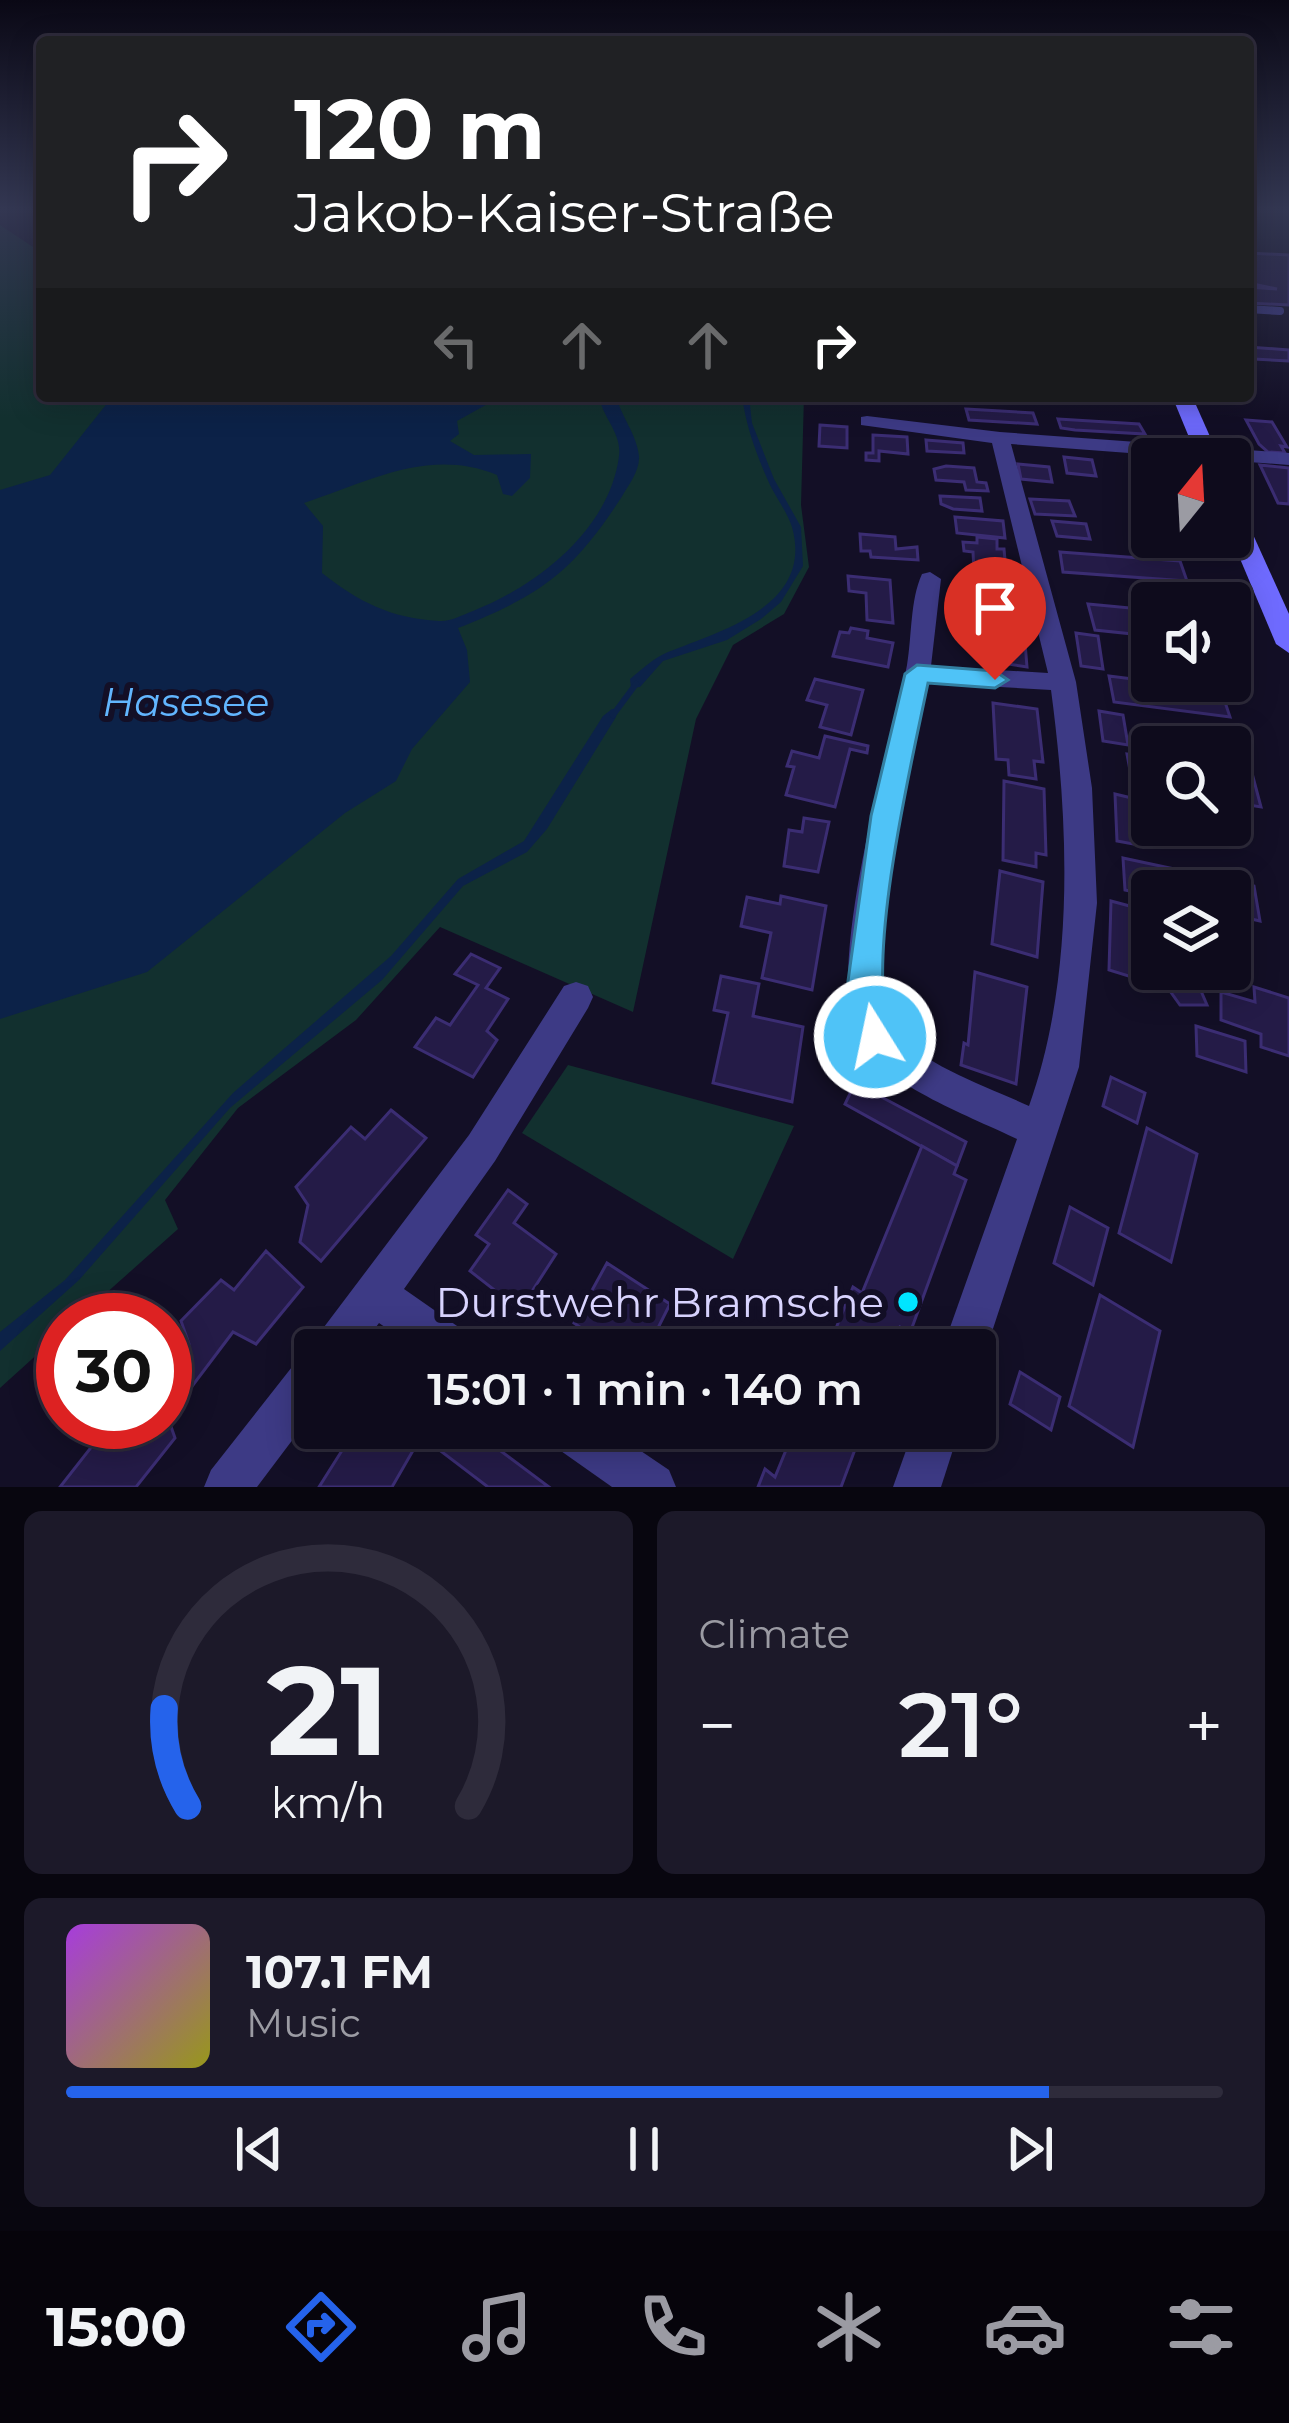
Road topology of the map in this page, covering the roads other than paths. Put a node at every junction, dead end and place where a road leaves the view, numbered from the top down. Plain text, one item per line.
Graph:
1 (1254, 309) edge
2 (1280, 311) dead end
3 (1185, 402) edge
4 (867, 421) dead end
5 (1000, 438) junction
6 (1200, 438) edge
7 (1131, 449) edge
8 (1251, 457) edge
9 (1289, 459) edge
10 (1251, 556) edge
11 (930, 579) dead end
12 (1289, 644) edge
13 (917, 674) junction
14 (1063, 682) junction
15 (576, 998) dead end
16 (1039, 1130) junction
17 (376, 1295) junction
18 (349, 1329) edge
19 (425, 1329) edge
20 (971, 1329) edge
21 (294, 1401) edge
22 (597, 1449) edge
23 (930, 1449) edge
24 (228, 1487) edge
25 (652, 1487) edge
26 (917, 1487) edge

1 - 2 lane
3 - 6 street
4 - 5 street
5 - 7 street
5 - 14 street
8 - 9 street
10 - 12 street
11 - 13 street
13 - 14 street
13 - 16 street
14 - 16 street
15 - 17 street
16 - 20 street
17 - 18 street
17 - 19 street
21 - 24 street
22 - 25 street
23 - 26 street

